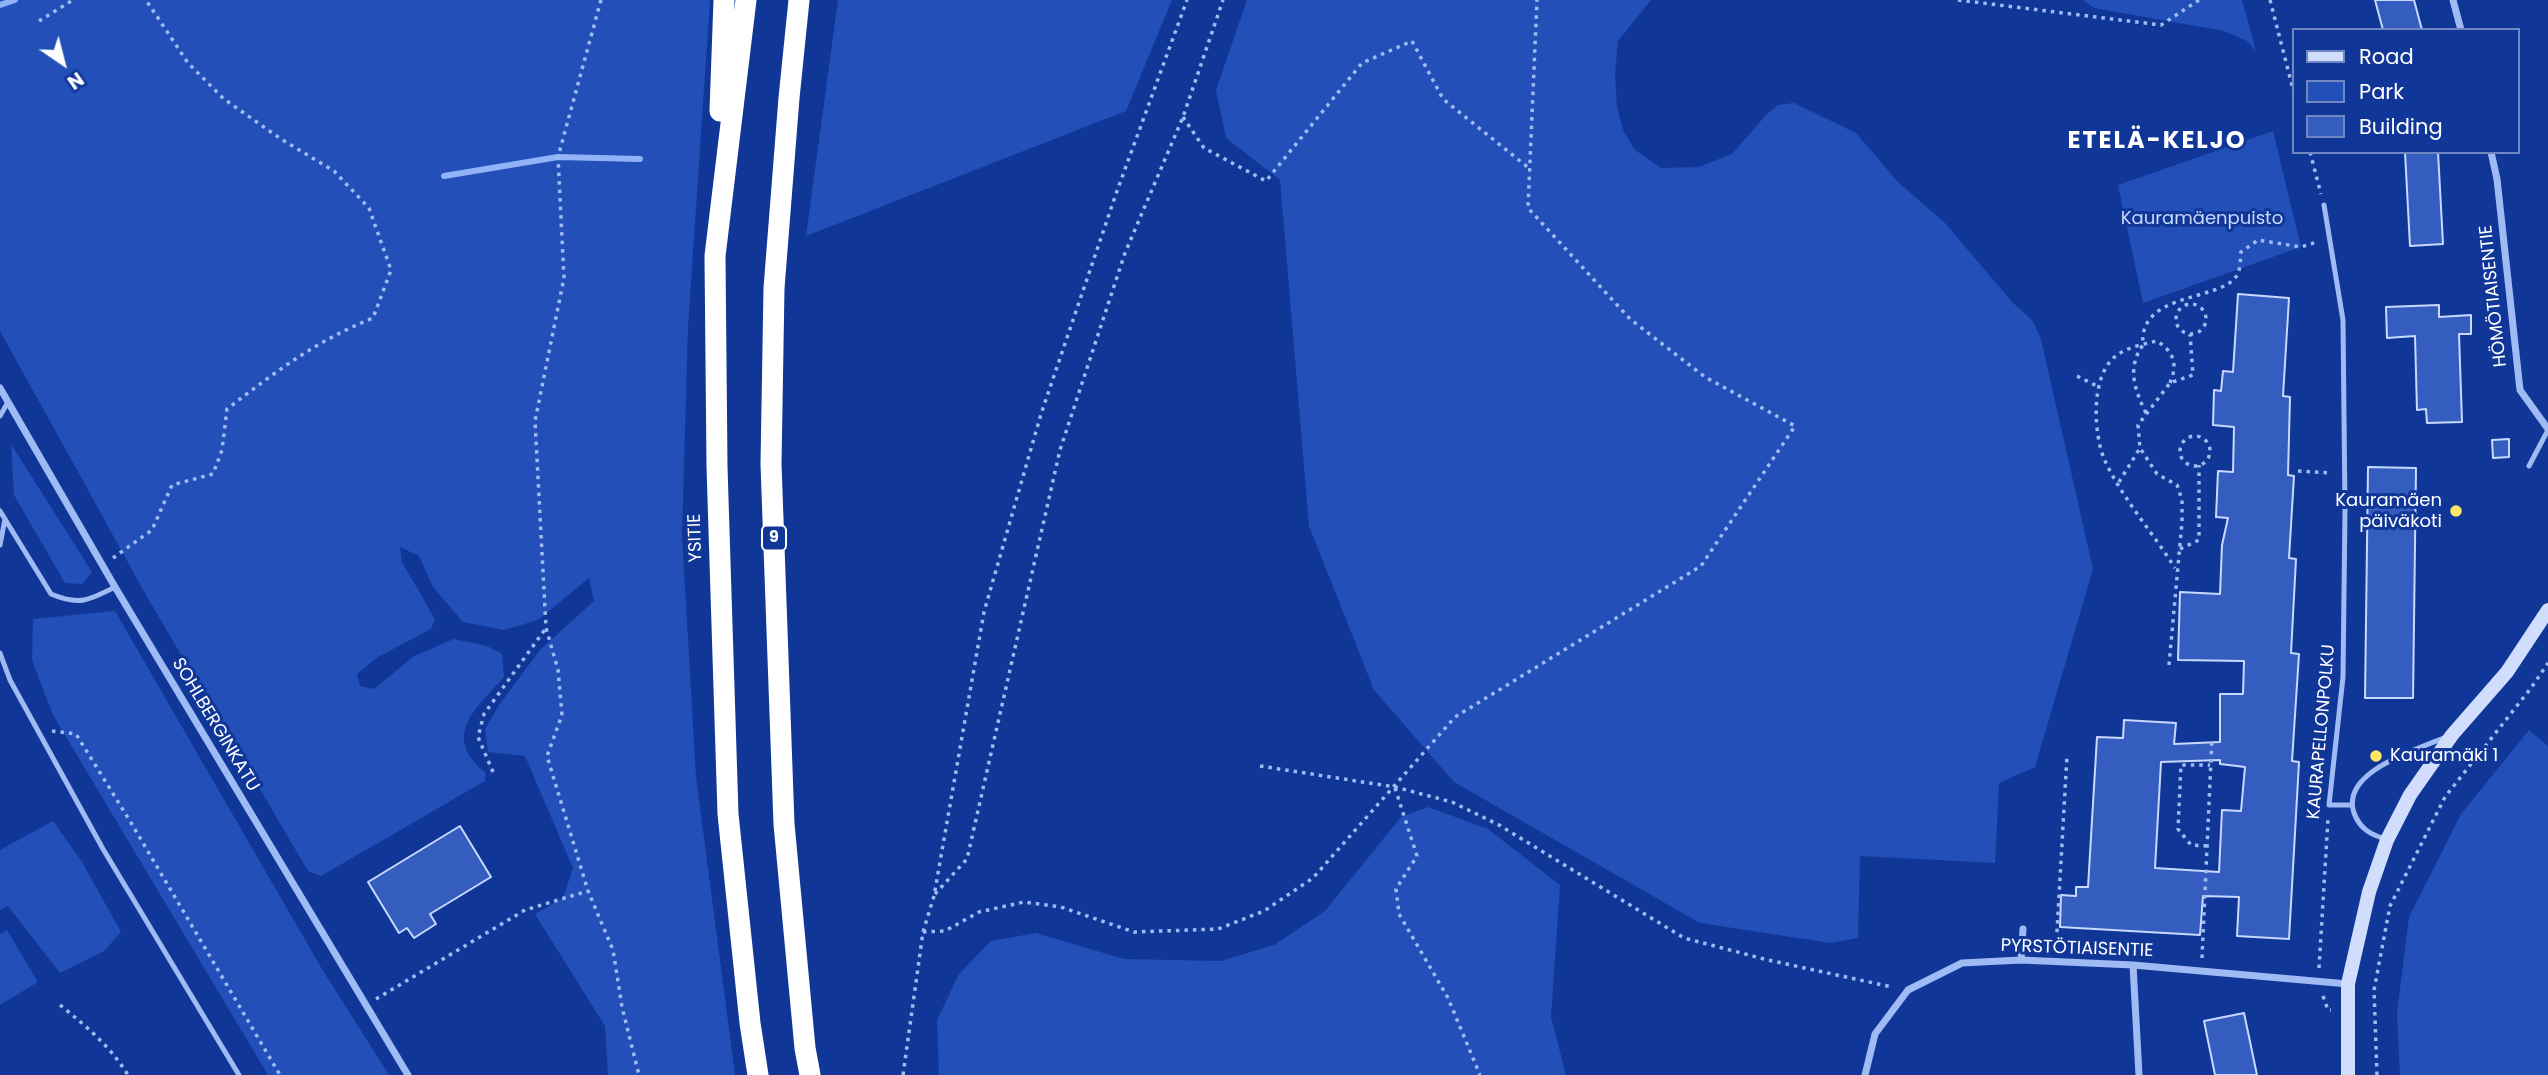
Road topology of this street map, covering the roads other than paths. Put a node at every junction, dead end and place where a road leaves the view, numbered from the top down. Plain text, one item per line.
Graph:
1 (724, 0) edge
2 (746, 0) edge
3 (800, 0) edge
4 (2454, 0) edge
5 (2461, 28) edge
6 (2491, 154) edge
7 (2324, 205) road end
8 (715, 256) junction
9 (0, 388) edge
10 (8, 402) junction
11 (0, 416) edge
12 (2548, 429) edge
13 (2529, 466) dead end
14 (0, 511) edge
15 (5, 519) junction
16 (0, 545) edge
17 (115, 587) junction
18 (2548, 610) edge
19 (0, 653) edge
20 (2452, 734) junction
21 (2352, 805) junction
22 (2387, 840) junction
23 (2023, 929) dead end
24 (2021, 960) junction
25 (2133, 965) junction
26 (2347, 984) junction
27 (239, 1075) edge
28 (408, 1075) edge
29 (758, 1075) edge
30 (810, 1075) edge
31 (1865, 1075) edge
32 (2139, 1075) edge
33 (2348, 1075) edge

1 - 8 highway
2 - 8 highway, YSITIE
3 - 30 highway, 9
4 - 5 street
6 - 12 street, HÖMÖTIAISENTIE
7 - 21 lane, KAURAPELLONPOLKU
8 - 29 highway, YSITIE
9 - 10 street, SOHLBERGINKATU
10 - 11 lane
10 - 17 street, SOHLBERGINKATU
12 - 13 lane
14 - 15 lane
15 - 16 lane
15 - 17 lane
17 - 28 street, SOHLBERGINKATU
18 - 20 street
19 - 27 lane
20 - 21 lane
20 - 22 street
21 - 22 lane
22 - 26 street
23 - 24 street
24 - 25 street, PYRSTÖTIAISENTIE
24 - 31 street, PYRSTÖTIAISENTIE
25 - 26 street, PYRSTÖTIAISENTIE
25 - 32 street
26 - 33 street

